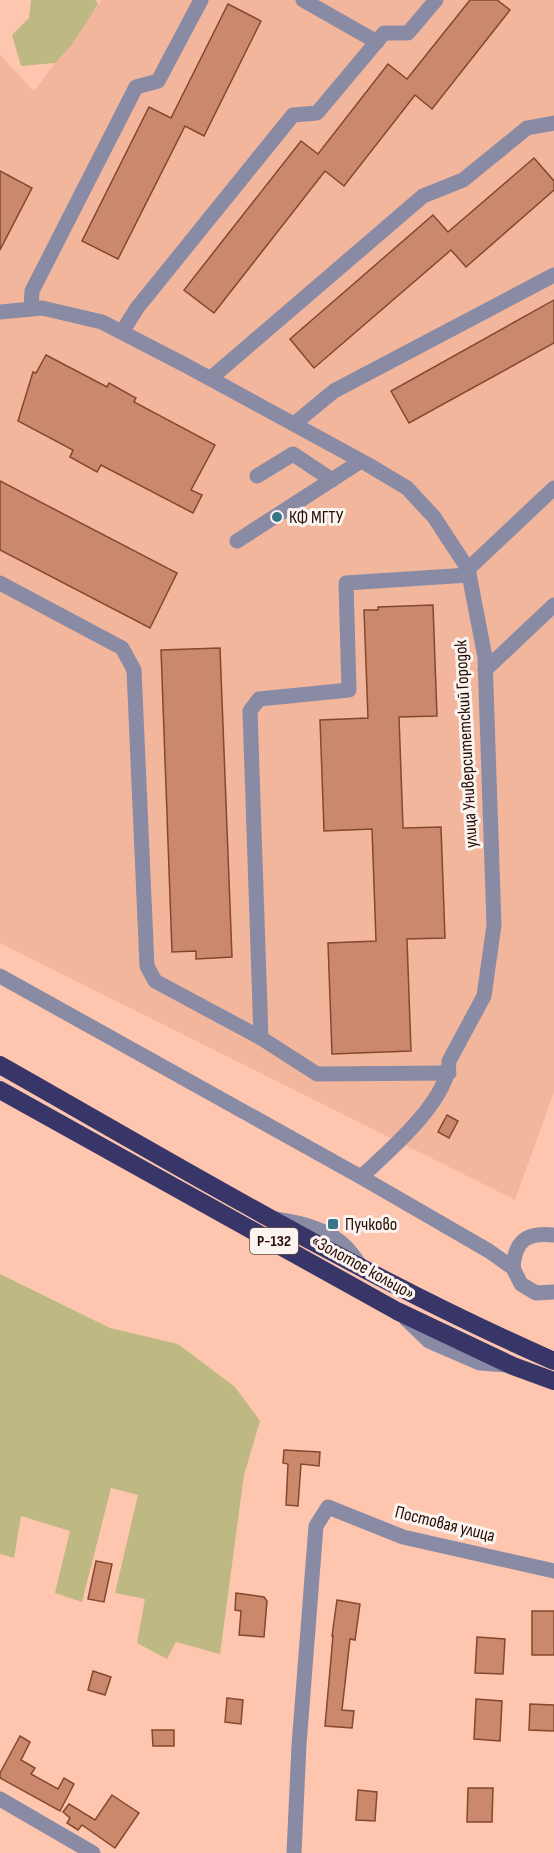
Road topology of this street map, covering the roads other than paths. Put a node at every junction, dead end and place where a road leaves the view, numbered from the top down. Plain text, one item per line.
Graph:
1 (201, 0) edge
2 (303, 0) edge
3 (436, 0) edge
4 (377, 42) junction
5 (554, 123) edge
6 (554, 275) edge
7 (31, 309) junction
8 (0, 312) edge
9 (122, 332) junction
10 (211, 378) junction
11 (294, 424) junction
12 (362, 461) junction
13 (257, 476) dead end
14 (332, 480) junction
15 (554, 488) edge
16 (237, 541) dead end
17 (468, 572) junction
18 (0, 583) edge
19 (554, 605) edge
20 (485, 670) junction
21 (0, 976) edge
22 (261, 1038) junction
23 (0, 1065) edge
24 (449, 1073) junction
25 (0, 1090) edge
26 (361, 1177) junction
27 (554, 1235) edge
28 (521, 1242) junction
29 (489, 1251) junction
30 (513, 1268) junction
31 (554, 1292) edge
32 (554, 1361) edge
33 (554, 1381) edge
34 (554, 1571) edge
35 (0, 1799) edge
36 (93, 1853) edge
37 (294, 1853) edge

1 - 7 street
2 - 4 street
3 - 4 street
4 - 9 street
5 - 10 street
6 - 11 street
7 - 8 street, улица Университетский Городок
7 - 9 street, улица Университетский Городок
9 - 10 street, улица Университетский Городок
10 - 11 street, улица Университетский Городок
11 - 12 street, улица Университетский Городок
12 - 14 street
12 - 17 street, улица Университетский Городок
13 - 14 street
14 - 16 street
15 - 17 street
17 - 20 street, улица Университетский Городок
17 - 22 street
18 - 22 street
19 - 20 street
20 - 24 street, улица Университетский Городок
21 - 26 street
22 - 24 street
23 - 32 highway, «Золотое кольцо» / Р-132
24 - 26 street, улица Университетский Городок
25 - 33 highway, «Золотое кольцо» / Р-132
26 - 29 street
27 - 28 street
28 - 29 street
28 - 30 street
29 - 30 street
30 - 31 street
34 - 37 street, Постовая улица
35 - 36 street

